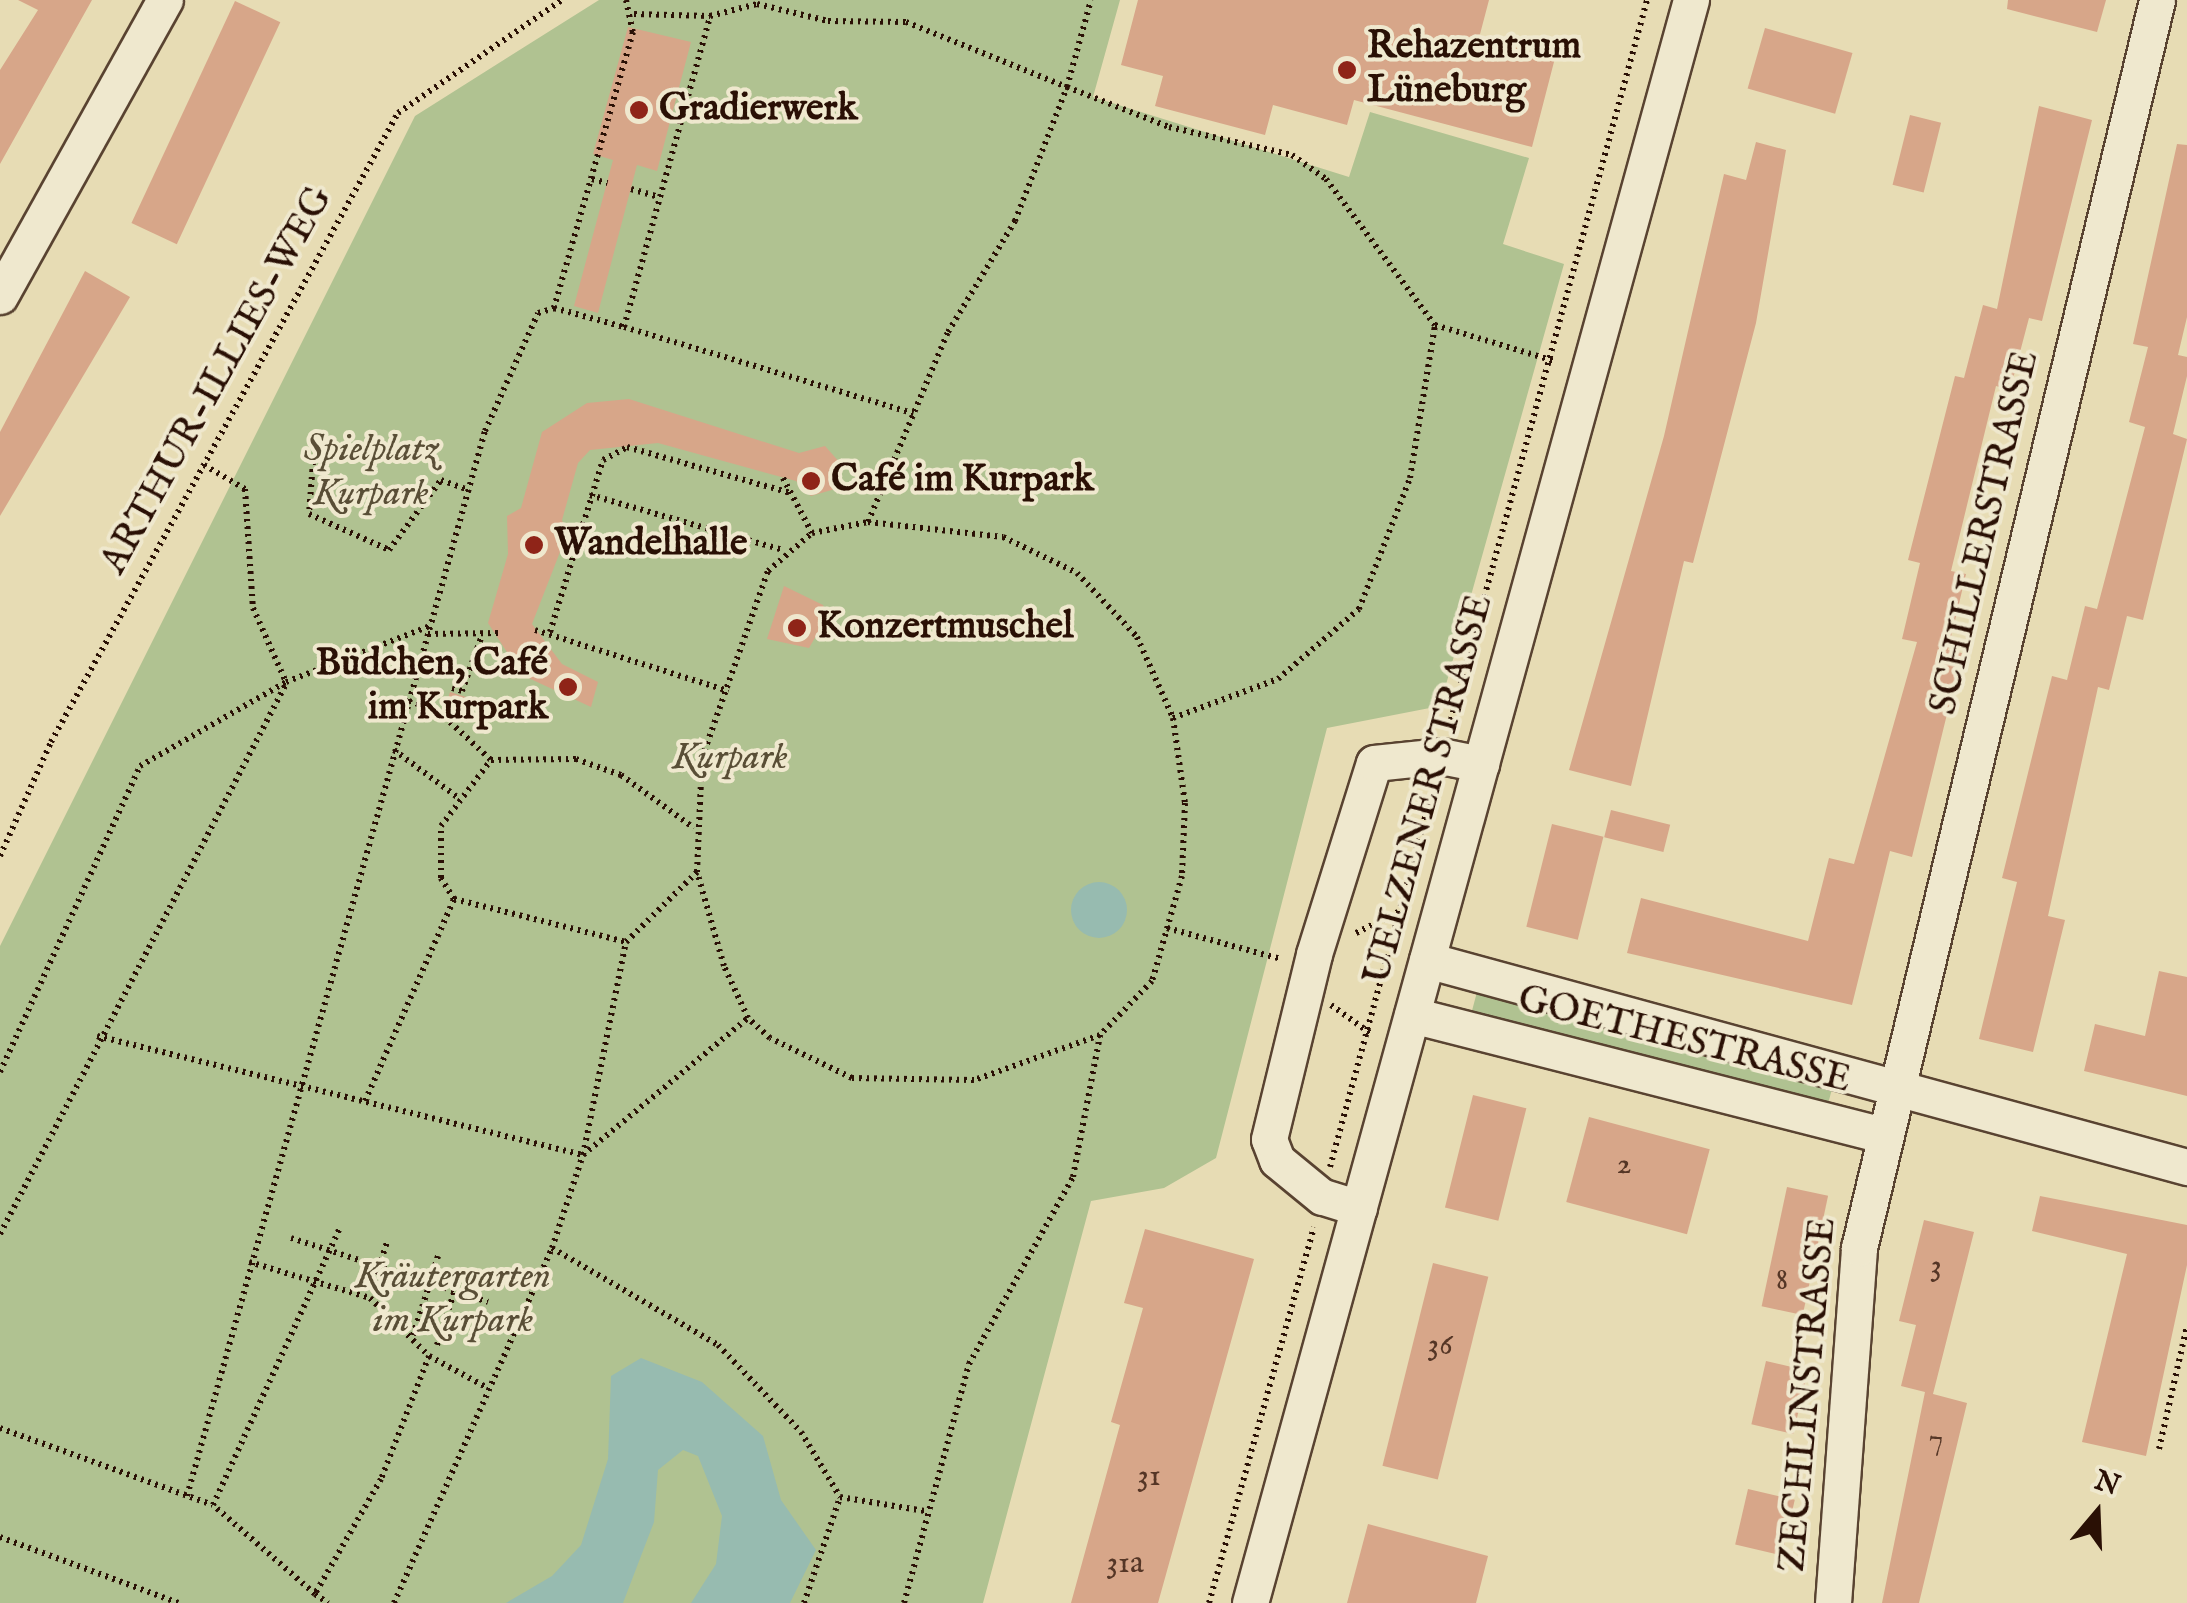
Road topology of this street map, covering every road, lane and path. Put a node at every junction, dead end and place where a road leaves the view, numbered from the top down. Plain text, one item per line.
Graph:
1 (165, 0) edge
2 (562, 0) edge
3 (626, 0) edge
4 (1091, 0) edge
5 (1647, 0) edge
6 (1691, 0) edge
7 (2156, 0) edge
8 (634, 14) junction
9 (710, 16) junction
10 (1067, 87) junction
11 (592, 179) junction
12 (607, 183) dead end
13 (631, 189) dead end
14 (659, 196) junction
15 (0, 296) edge
16 (554, 308) junction
17 (1435, 324) junction
18 (624, 327) junction
19 (1538, 356) dead end
20 (913, 413) junction
21 (313, 462) dead end
22 (204, 465) junction
23 (783, 478) dead end
24 (468, 490) junction
25 (792, 493) junction
26 (590, 495) junction
27 (868, 522) junction
28 (812, 533) junction
29 (783, 550) junction
30 (430, 630) junction
31 (535, 630) dead end
32 (550, 632) junction
33 (500, 633) dead end
34 (482, 635) junction
35 (286, 682) junction
36 (453, 690) dead end
37 (729, 691) junction
38 (409, 701) junction
39 (1173, 718) junction
40 (394, 750) junction
41 (1442, 756) junction
42 (491, 760) junction
43 (1481, 764) junction
44 (457, 797) junction
45 (694, 828) junction
46 (0, 856) edge
47 (697, 872) junction
48 (454, 898) junction
49 (1400, 911) junction
50 (1438, 923) junction
51 (1167, 928) junction
52 (626, 942) junction
53 (1268, 956) dead end
54 (1427, 960) junction
55 (1309, 970) junction
56 (748, 1018) junction
57 (1408, 1028) junction
58 (1367, 1032) junction
59 (1100, 1034) junction
60 (97, 1036) junction
61 (0, 1072) edge
62 (302, 1085) junction
63 (1898, 1085) junction
64 (365, 1101) junction
65 (1884, 1136) junction
66 (583, 1155) junction
67 (2187, 1167) edge
68 (1322, 1198) junction
69 (1359, 1208) junction
70 (340, 1227) dead end
71 (0, 1234) edge
72 (291, 1238) dead end
73 (387, 1242) dead end
74 (552, 1248) junction
75 (332, 1252) junction
76 (438, 1256) dead end
77 (250, 1262) junction
78 (379, 1267) junction
79 (462, 1268) dead end
80 (321, 1282) junction
81 (430, 1283) junction
82 (372, 1289) dead end
83 (454, 1291) junction
84 (488, 1302) dead end
85 (2187, 1326) edge
86 (413, 1335) junction
87 (437, 1345) dead end
88 (429, 1356) junction
89 (486, 1387) junction
90 (0, 1428) edge
91 (2159, 1449) dead end
92 (187, 1496) junction
93 (840, 1496) junction
94 (214, 1505) junction
95 (925, 1510) junction
96 (0, 1537) edge
97 (315, 1594) junction
98 (178, 1603) edge
99 (328, 1603) edge
100 (394, 1603) edge
101 (804, 1603) edge
102 (904, 1603) edge
103 (1210, 1603) edge
104 (1250, 1603) edge
105 (1833, 1603) edge

1 - 15 street
2 - 22 path, ARTHUR-ILLIES-WEG
3 - 8 path
4 - 10 path
5 - 41 path
6 - 43 street, UELZENER STRASSE
7 - 63 street, SCHILLERSTRASSE
8 - 9 path
8 - 11 path
9 - 10 path
9 - 14 path
10 - 17 path
10 - 20 path
11 - 12 path
11 - 16 path
13 - 14 path
14 - 18 path
16 - 18 path
16 - 24 path
17 - 19 path
17 - 39 path
18 - 20 path
20 - 27 path
21 - 24 path
22 - 35 path
22 - 46 path, ARTHUR-ILLIES-WEG
23 - 25 path
24 - 30 path
25 - 26 path
25 - 28 path
26 - 29 path
26 - 32 path
27 - 28 path
27 - 39 path
28 - 29 path
29 - 37 path
30 - 34 path
30 - 35 path
30 - 38 path
31 - 32 path
32 - 37 path
33 - 34 path
34 - 36 path
35 - 60 path
35 - 61 path
37 - 45 path
38 - 40 path
38 - 42 path
39 - 51 path
40 - 44 path
40 - 62 path
41 - 43 street
41 - 49 path
41 - 55 street
42 - 44 path
42 - 45 path
43 - 50 street, UELZENER STRASSE
44 - 48 path
45 - 47 path
47 - 52 path
47 - 56 path
48 - 52 path
48 - 64 path
49 - 50 path
49 - 55 path
49 - 58 path
50 - 54 street, UELZENER STRASSE
51 - 53 path
51 - 59 path
52 - 66 path
54 - 57 street, UELZENER STRASSE
54 - 63 street, GOETHESTRASSE
55 - 58 path
55 - 68 street
56 - 59 path
56 - 66 path
57 - 58 path
57 - 65 street, GOETHESTRASSE
57 - 69 street, UELZENER STRASSE
58 - 68 path
59 - 95 path
60 - 62 path
60 - 71 path
62 - 64 path
62 - 77 path
63 - 65 street, GOETHESTRASSE
63 - 67 street, GOETHESTRASSE
64 - 66 path
65 - 105 street, ZECHLINSTRASSE
66 - 74 path
68 - 69 street
68 - 103 path
69 - 104 street, UELZENER STRASSE
70 - 75 path
72 - 75 path
73 - 78 path
74 - 89 path
74 - 93 path
75 - 78 path
75 - 80 path
76 - 81 path
77 - 80 path
77 - 92 path
78 - 81 path
78 - 82 path
79 - 83 path
80 - 86 path
80 - 94 path
81 - 83 path
81 - 86 path
83 - 84 path
83 - 87 path
85 - 91 path
86 - 88 path
88 - 89 path
88 - 97 path
89 - 100 path
90 - 92 path
92 - 94 path
93 - 95 path
93 - 101 path
94 - 97 path
95 - 102 path
96 - 98 path
97 - 99 path

